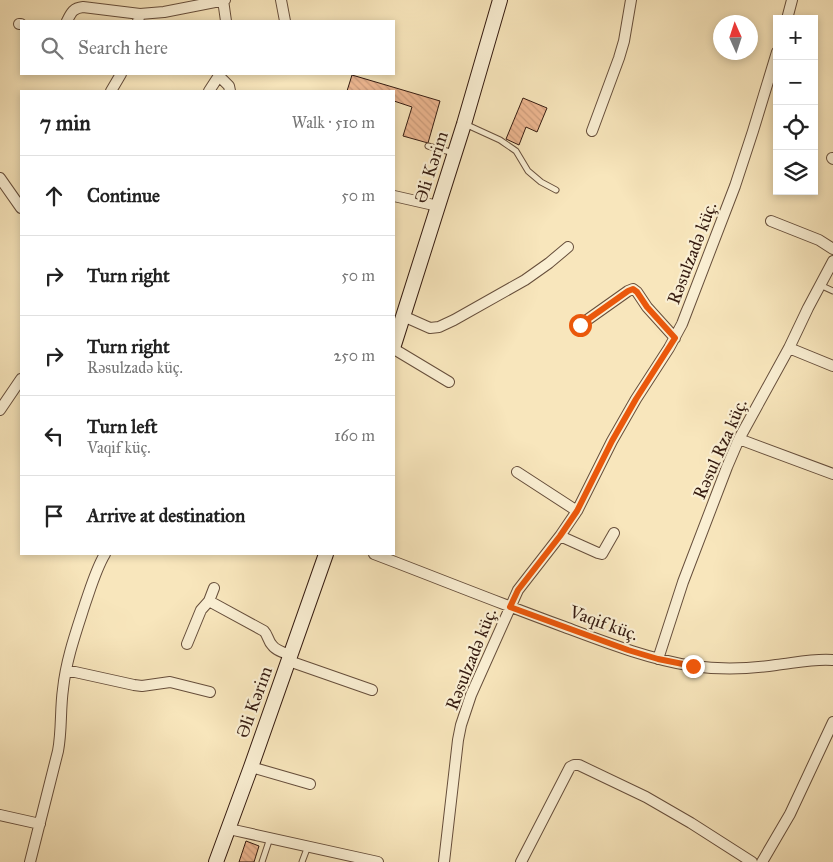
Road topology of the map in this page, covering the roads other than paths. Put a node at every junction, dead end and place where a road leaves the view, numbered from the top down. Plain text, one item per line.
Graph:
1 (224, 0) edge
2 (281, 0) edge
3 (500, 0) edge
4 (631, 0) edge
5 (792, 0) edge
6 (788, 15) edge
7 (139, 18) edge
8 (68, 20) edge
9 (226, 20) edge
10 (285, 20) edge
11 (775, 60) edge
12 (120, 75) edge
13 (219, 75) edge
14 (113, 90) edge
15 (210, 90) edge
16 (230, 90) edge
17 (464, 124) junction
18 (592, 131) dead end
19 (428, 146) dead end
20 (455, 154) junction
21 (0, 178) edge
22 (556, 190) dead end
23 (395, 196) edge
24 (438, 206) junction
25 (20, 207) edge
26 (771, 221) dead end
27 (568, 247) dead end
28 (833, 249) edge
29 (833, 261) edge
30 (820, 285) junction
31 (833, 291) edge
32 (403, 316) junction
33 (580, 325) dead end
34 (675, 338) junction
35 (395, 339) edge
36 (789, 348) junction
37 (833, 366) edge
38 (20, 380) edge
39 (449, 382) dead end
40 (1, 407) edge
41 (739, 438) junction
42 (517, 472) dead end
43 (833, 474) edge
44 (577, 511) junction
45 (614, 533) dead end
46 (560, 536) junction
47 (104, 555) edge
48 (326, 555) edge
49 (377, 555) edge
50 (214, 588) dead end
51 (209, 602) junction
52 (510, 607) junction
53 (187, 644) dead end
54 (290, 658) junction
55 (658, 659) junction
56 (833, 660) edge
57 (66, 670) junction
58 (372, 690) dead end
59 (210, 692) dead end
60 (833, 722) edge
61 (251, 767) junction
62 (310, 784) dead end
63 (0, 815) edge
64 (40, 824) junction
65 (229, 829) junction
66 (270, 838) junction
67 (308, 846) junction
68 (333, 857) edge
69 (30, 862) edge
70 (216, 862) edge
71 (262, 862) edge
72 (302, 862) edge
73 (378, 862) edge
74 (444, 862) edge
75 (521, 862) edge
76 (752, 862) edge
77 (762, 862) edge

1 - 7 street
1 - 9 street
2 - 10 street
3 - 17 main road, Əli Kərim
4 - 18 street
5 - 6 street
7 - 8 street
11 - 34 street, Rəsulzadə küç.
12 - 14 street
13 - 15 street
13 - 16 street
17 - 20 main road, Əli Kərim
17 - 22 lane
19 - 20 lane
20 - 24 main road, Əli Kərim
21 - 25 street
23 - 24 street
24 - 32 main road, Əli Kərim
26 - 28 street
27 - 32 street
29 - 30 street, Rəsul Rza küç.
30 - 31 lane
30 - 36 street, Rəsul Rza küç.
32 - 35 main road, Əli Kərim
33 - 34 street
34 - 44 street, Rəsulzadə küç.
35 - 39 street
36 - 37 street
36 - 41 street, Rəsul Rza küç.
38 - 40 street
41 - 43 street
41 - 55 street, Rəsul Rza küç.
42 - 44 street
44 - 46 street, Rəsulzadə küç.
45 - 46 street
46 - 52 street, Rəsulzadə küç.
47 - 57 street
48 - 54 main road, Əli Kərim
49 - 52 street, Vaqif küç.
50 - 51 street
51 - 53 street
51 - 54 street
52 - 55 street, Vaqif küç.
52 - 74 street, Rəsulzadə küç.
54 - 58 street
54 - 61 main road, Əli Kərim
55 - 56 street, Vaqif küç.
57 - 59 street
57 - 64 street
60 - 77 street
61 - 62 street
61 - 65 main road, Əli Kərim
63 - 64 street
64 - 69 street
65 - 66 street
65 - 70 main road, Əli Kərim
66 - 67 street
66 - 71 lane
67 - 68 street
67 - 72 lane
68 - 73 street
75 - 76 street

